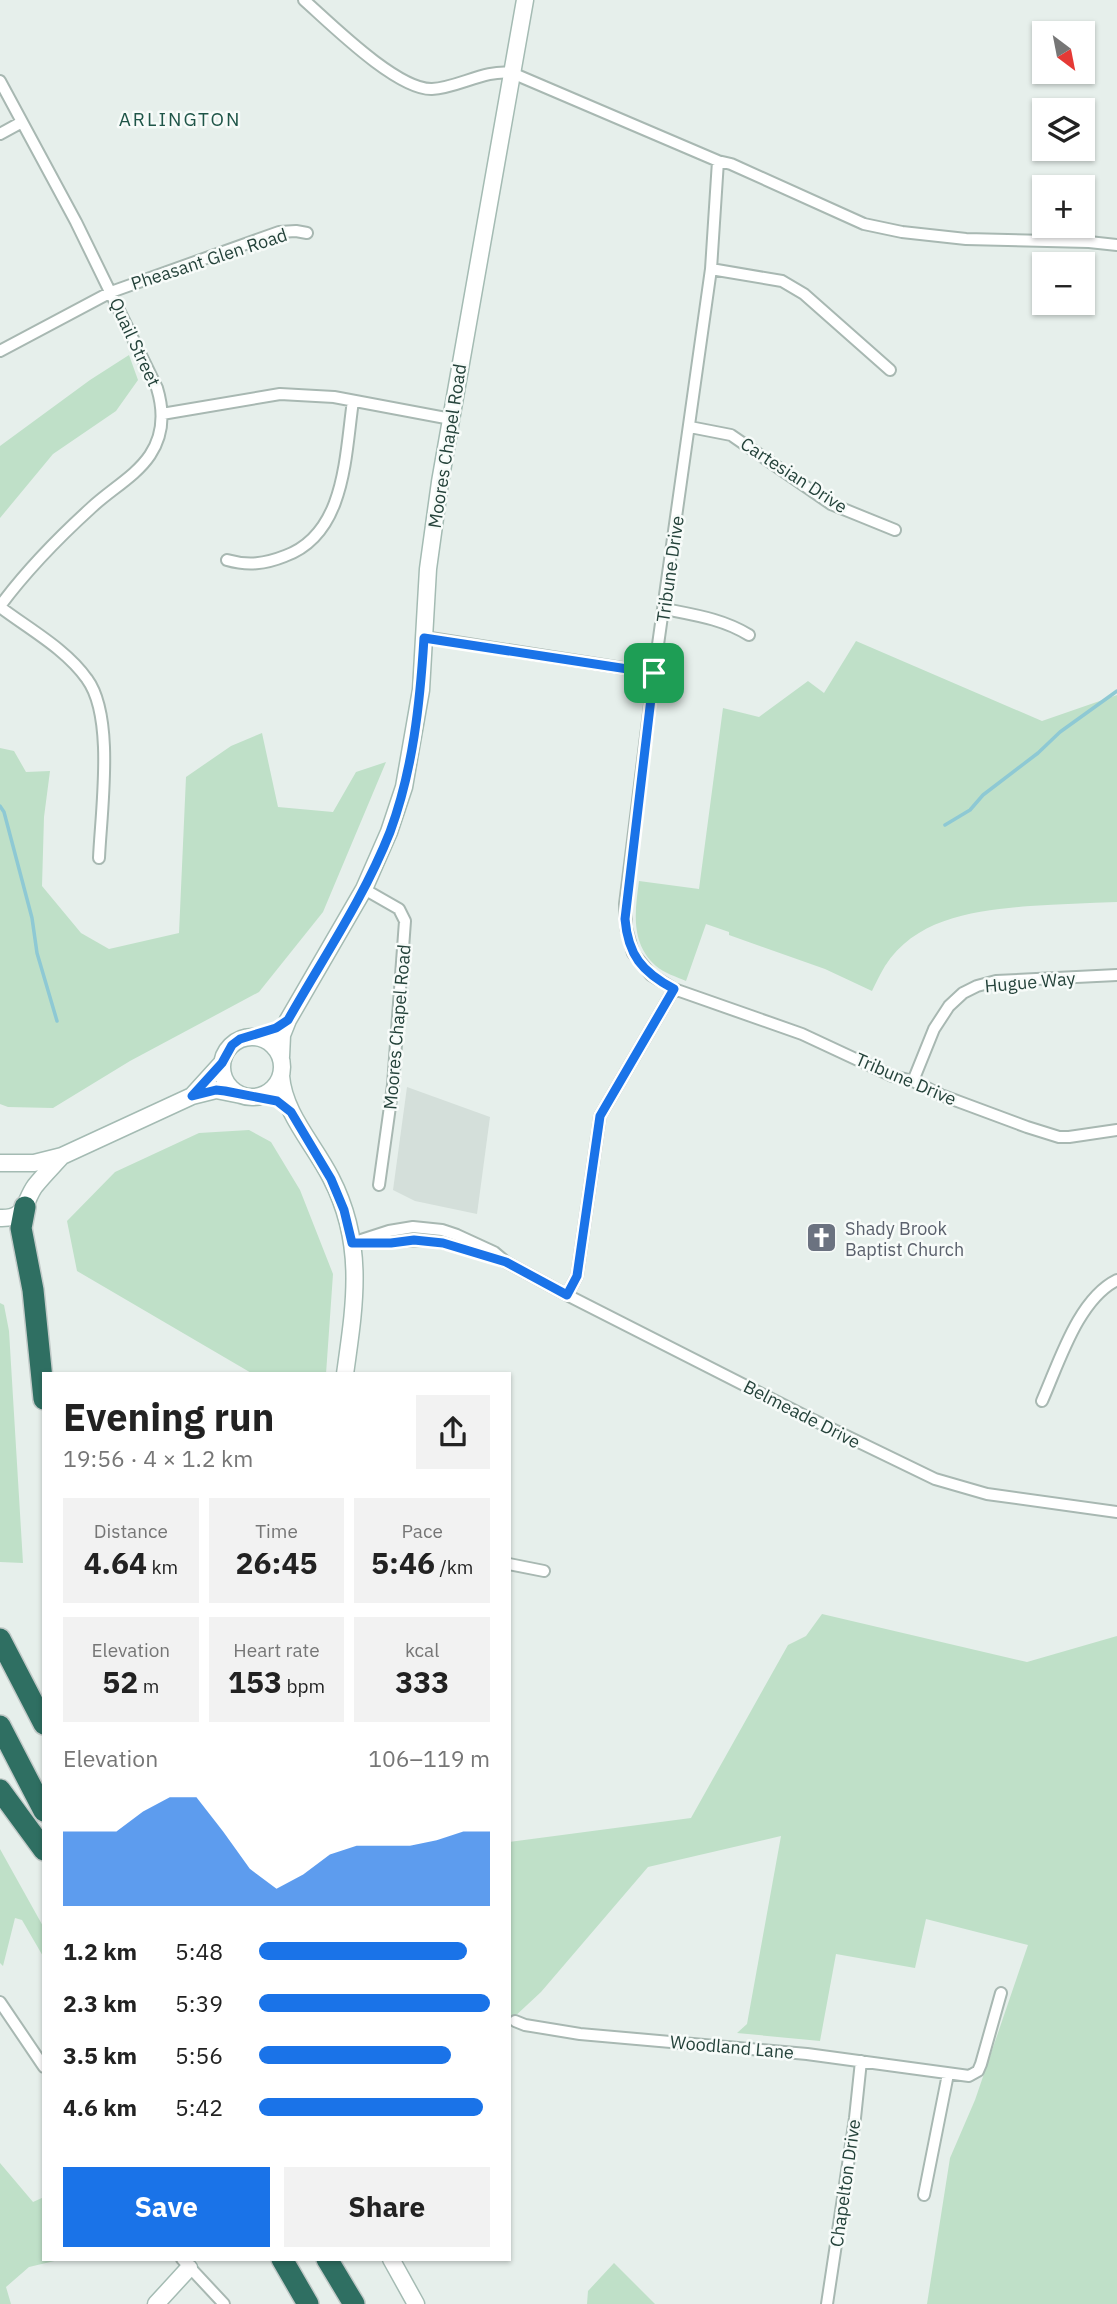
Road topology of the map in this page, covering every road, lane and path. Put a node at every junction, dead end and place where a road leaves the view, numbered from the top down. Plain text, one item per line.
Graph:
1 (304, 0) edge
2 (525, 0) edge
3 (512, 73) junction
4 (0, 81) edge
5 (22, 122) junction
6 (0, 134) edge
7 (718, 161) junction
8 (307, 233) dead end
9 (1117, 245) edge
10 (711, 269) junction
11 (111, 292) junction
12 (0, 351) edge
13 (890, 370) dead end
14 (353, 401) junction
15 (162, 414) junction
16 (451, 419) junction
17 (690, 427) junction
18 (895, 530) dead end
19 (227, 560) dead end
20 (0, 607) edge
21 (665, 609) junction
22 (750, 635) dead end
23 (424, 638) junction
24 (654, 673) junction
25 (99, 858) dead end
26 (364, 889) junction
27 (1117, 975) edge
28 (674, 989) junction
29 (288, 1020) junction
30 (250, 1037) junction
31 (281, 1057) junction
32 (222, 1063) junction
33 (281, 1076) junction
34 (913, 1081) junction
35 (192, 1096) junction
36 (246, 1097) junction
37 (291, 1112) junction
38 (1117, 1130) edge
39 (62, 1156) junction
40 (7, 1163) edge
41 (379, 1185) dead end
42 (29, 1198) junction
43 (0, 1218) edge
44 (352, 1243) junction
45 (1117, 1280) edge
46 (567, 1295) junction
47 (345, 1372) edge
48 (42, 1379) edge
49 (1042, 1401) dead end
50 (1117, 1512) edge
51 (511, 1564) edge
52 (544, 1571) dead end
53 (0, 1639) edge
54 (42, 1720) edge
55 (0, 1726) edge
56 (0, 1790) edge
57 (42, 1807) edge
58 (42, 1847) edge
59 (1001, 1993) dead end
60 (0, 2002) edge
61 (516, 2021) dead end
62 (861, 2061) junction
63 (42, 2064) edge
64 (948, 2074) junction
65 (924, 2195) dead end
66 (283, 2261) edge
67 (328, 2261) edge
68 (392, 2261) edge
69 (189, 2262) edge
70 (156, 2304) edge
71 (224, 2304) edge
72 (307, 2304) edge
73 (354, 2304) edge
74 (416, 2304) edge
75 (827, 2304) edge

1 - 3 street
2 - 3 main road, Moores Chapel Road
3 - 7 street
3 - 16 main road, Moores Chapel Road
4 - 5 street, Quail Street
5 - 6 street
5 - 11 street, Quail Street
7 - 9 street
7 - 10 street, Tribune Drive
8 - 11 street, Pheasant Glen Road
10 - 13 street
10 - 17 street, Tribune Drive
11 - 12 street, Pheasant Glen Road
11 - 15 street, Quail Street
14 - 15 street
14 - 16 street
14 - 19 street
15 - 20 street, Quail Street
16 - 23 main road, Moores Chapel Road
17 - 18 street, Cartesian Drive
17 - 21 street, Tribune Drive
20 - 25 street
21 - 22 street
21 - 24 street, Tribune Drive
23 - 24 street
23 - 26 main road, Moores Chapel Road
24 - 28 street, Tribune Drive
26 - 29 main road, Moores Chapel Road
26 - 41 street, Moores Chapel Road
27 - 34 street, Hugue Way
28 - 34 street, Tribune Drive
28 - 46 street
29 - 30 main road
29 - 31 main road, Moores Chapel Road
30 - 31 main road
30 - 32 main road
31 - 33 main road
32 - 35 main road
32 - 36 main road
33 - 36 main road
33 - 37 main road
34 - 38 street, Tribune Drive
35 - 36 main road
35 - 39 main road
36 - 37 main road
37 - 44 main road
39 - 40 main road
39 - 42 main road
40 - 42 main road
42 - 43 main road
42 - 48 highway
44 - 46 street, Belmeade Drive
44 - 47 main road
45 - 49 street
46 - 50 street, Belmeade Drive
51 - 52 street
53 - 54 highway
55 - 57 highway
56 - 58 highway
59 - 64 street, Woodland Lane
60 - 63 street
61 - 62 street, Woodland Lane
62 - 64 street, Woodland Lane
62 - 75 street, Chapelton Drive
64 - 65 street
66 - 72 highway
67 - 73 highway
68 - 74 main road
69 - 70 main road
69 - 71 street

